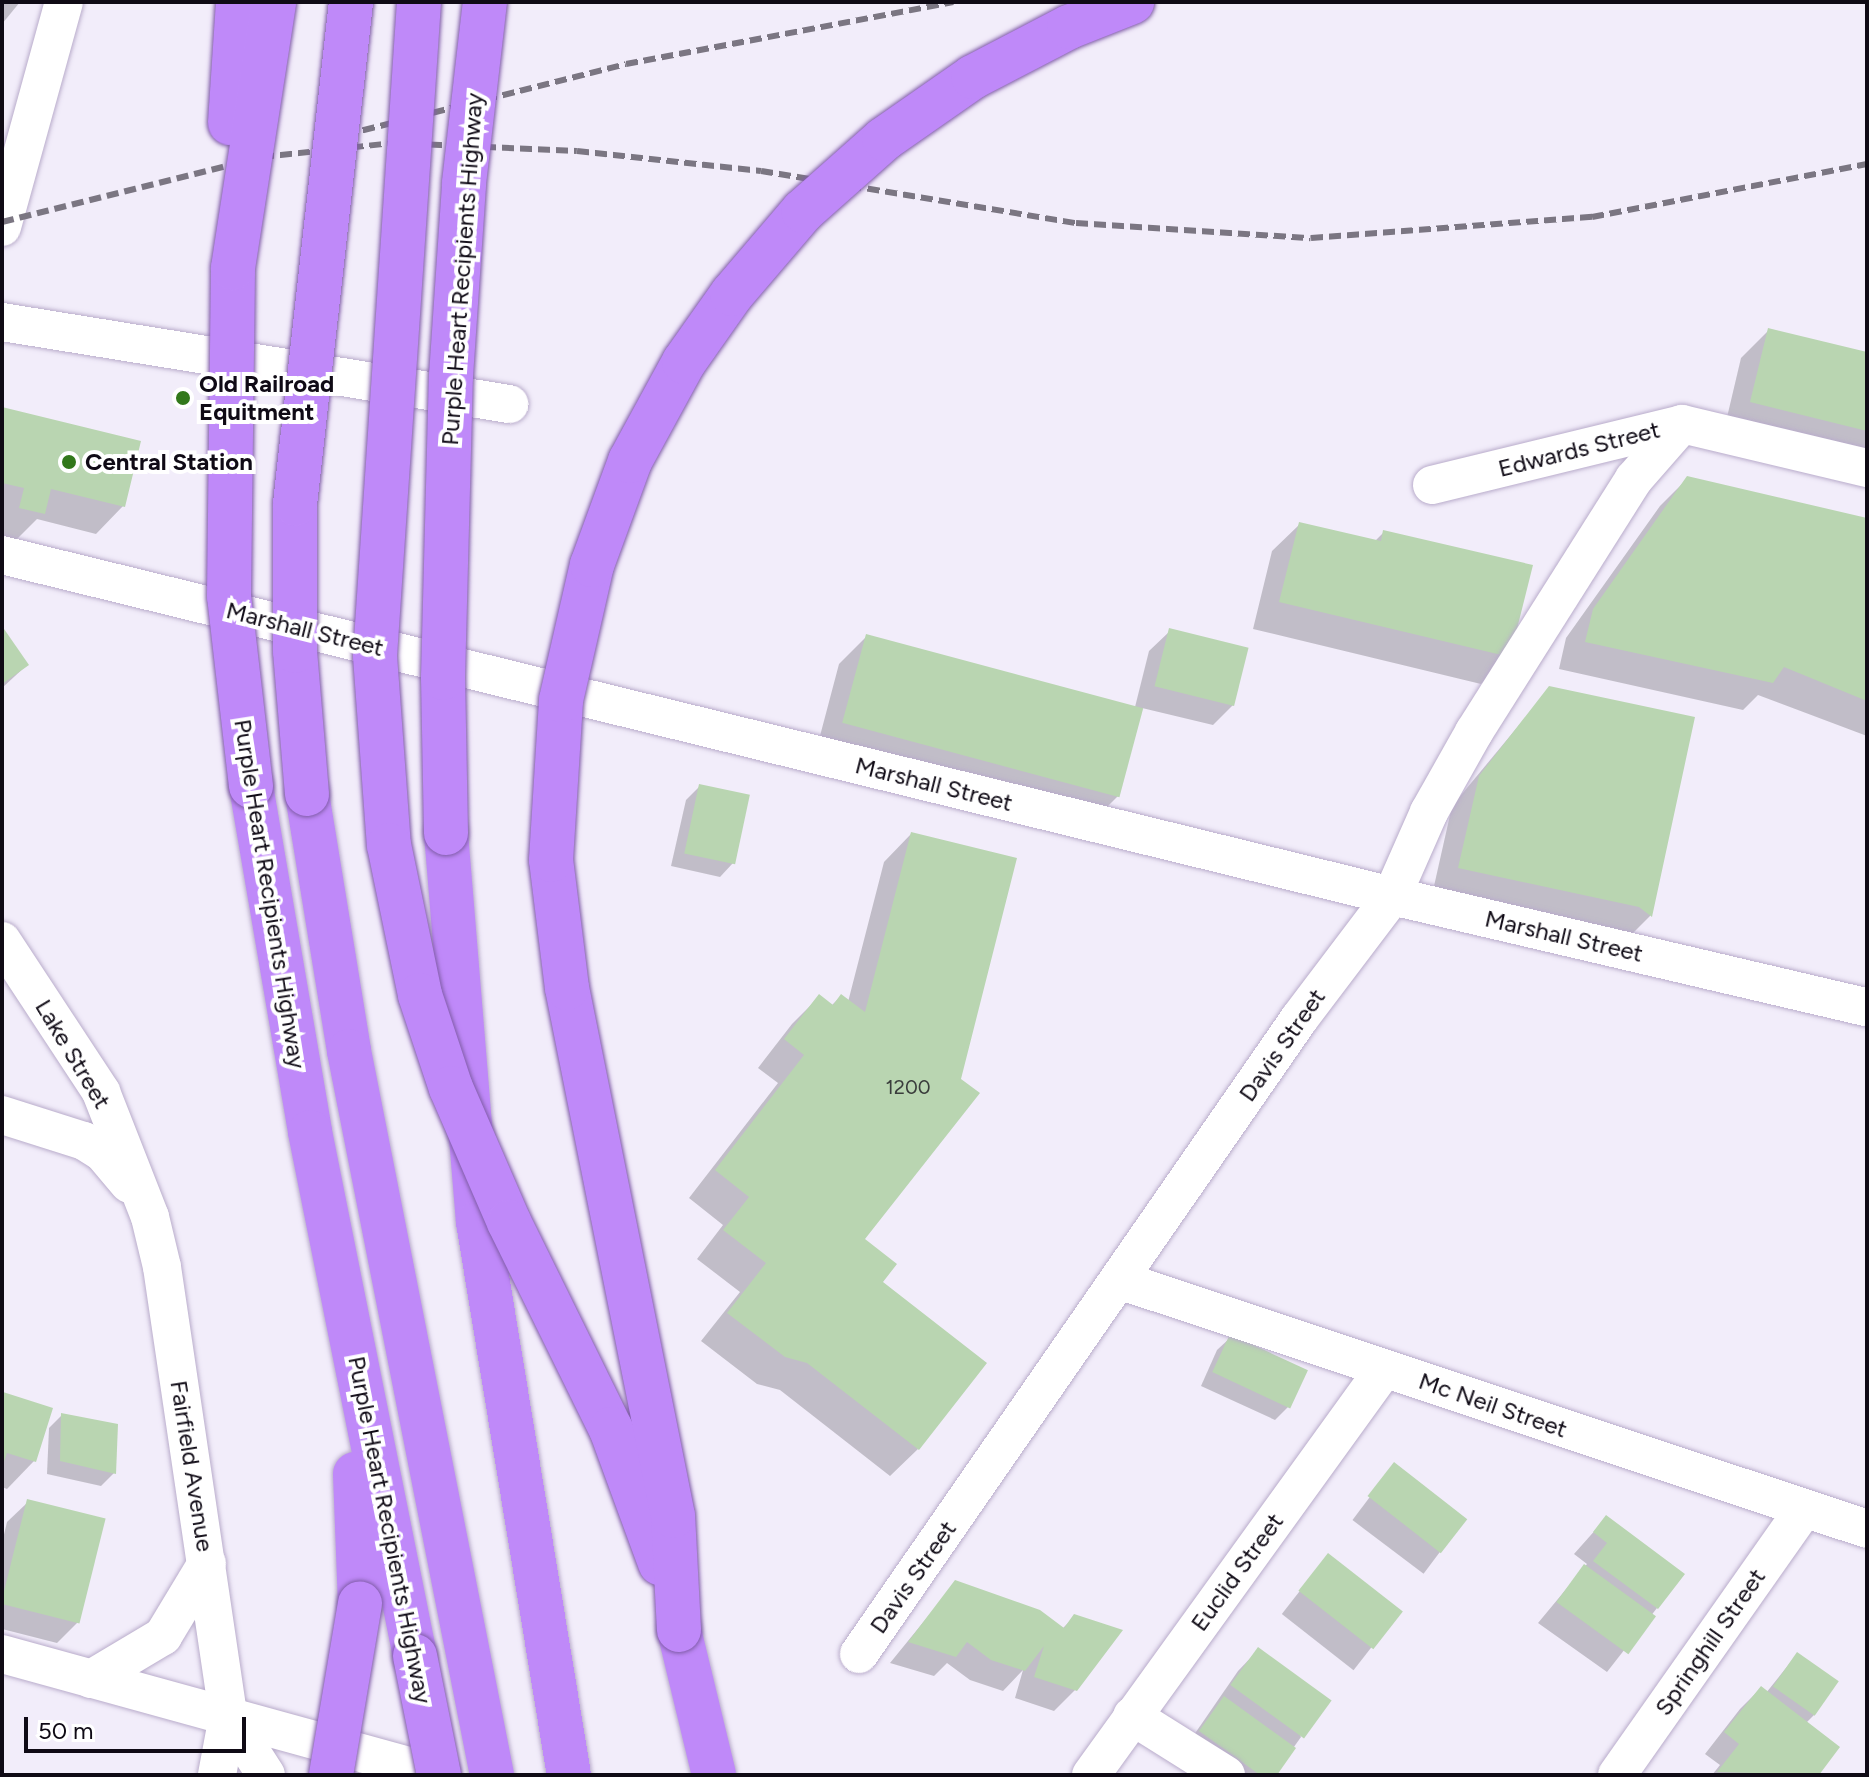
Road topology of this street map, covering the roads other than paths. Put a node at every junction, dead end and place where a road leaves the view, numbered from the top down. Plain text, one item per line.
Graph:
1 (64, 2) edge
2 (238, 2) edge
3 (274, 2) edge
4 (351, 2) edge
5 (419, 2) edge
6 (485, 2) edge
7 (1132, 2) edge
8 (2, 227) edge
9 (233, 268) junction
10 (2, 322) edge
11 (509, 404) dead end
12 (1682, 424) junction
13 (1867, 468) edge
14 (1432, 485) dead end
15 (2, 555) edge
16 (1392, 896) junction
17 (2, 941) edge
18 (1867, 1007) edge
19 (2, 1115) edge
20 (329, 1213) junction
21 (150, 1217) junction
22 (1119, 1280) junction
23 (1384, 1369) junction
24 (1804, 1509) junction
25 (1867, 1529) edge
26 (207, 1563) junction
27 (679, 1630) junction
28 (2, 1654) edge
29 (859, 1654) dead end
30 (91, 1679) junction
31 (228, 1716) junction
32 (1132, 1716) junction
33 (217, 1775) edge
34 (266, 1775) edge
35 (331, 1775) edge
36 (440, 1775) edge
37 (492, 1775) edge
38 (569, 1775) edge
39 (714, 1775) edge
40 (1091, 1775) edge
41 (1226, 1775) edge
42 (1617, 1775) edge

1 - 8 street
2 - 9 highway, bridge
3 - 9 highway, Purple Heart Recipients Highway, bridge
4 - 37 highway, bridge
5 - 27 highway, bridge
6 - 38 highway, Purple Heart Recipients Highway, bridge
7 - 27 highway, bridge
9 - 20 highway, Purple Heart Recipients Highway, bridge
10 - 11 street
12 - 13 street, Edwards Street
12 - 14 street, Edwards Street
12 - 16 street, Davis Street
15 - 16 street, Marshall Street
16 - 18 street, Marshall Street
16 - 22 street, Davis Street
17 - 21 street, Lake Street
19 - 21 street
20 - 35 highway, bridge
20 - 36 highway, Purple Heart Recipients Highway, bridge
21 - 26 street, Fairfield Avenue
22 - 23 street, Mc Neil Street
22 - 29 street, Davis Street
23 - 24 street, Mc Neil Street
23 - 32 street, Euclid Street
24 - 25 street, Mc Neil Street
24 - 42 street, Springhill Street
26 - 30 street
26 - 31 street, Fairfield Avenue
27 - 39 highway
28 - 30 street
30 - 31 street
31 - 33 street, Fairfield Avenue
31 - 34 street, Fairfield Avenue
31 - 36 street
32 - 40 street, Euclid Street
32 - 41 street

